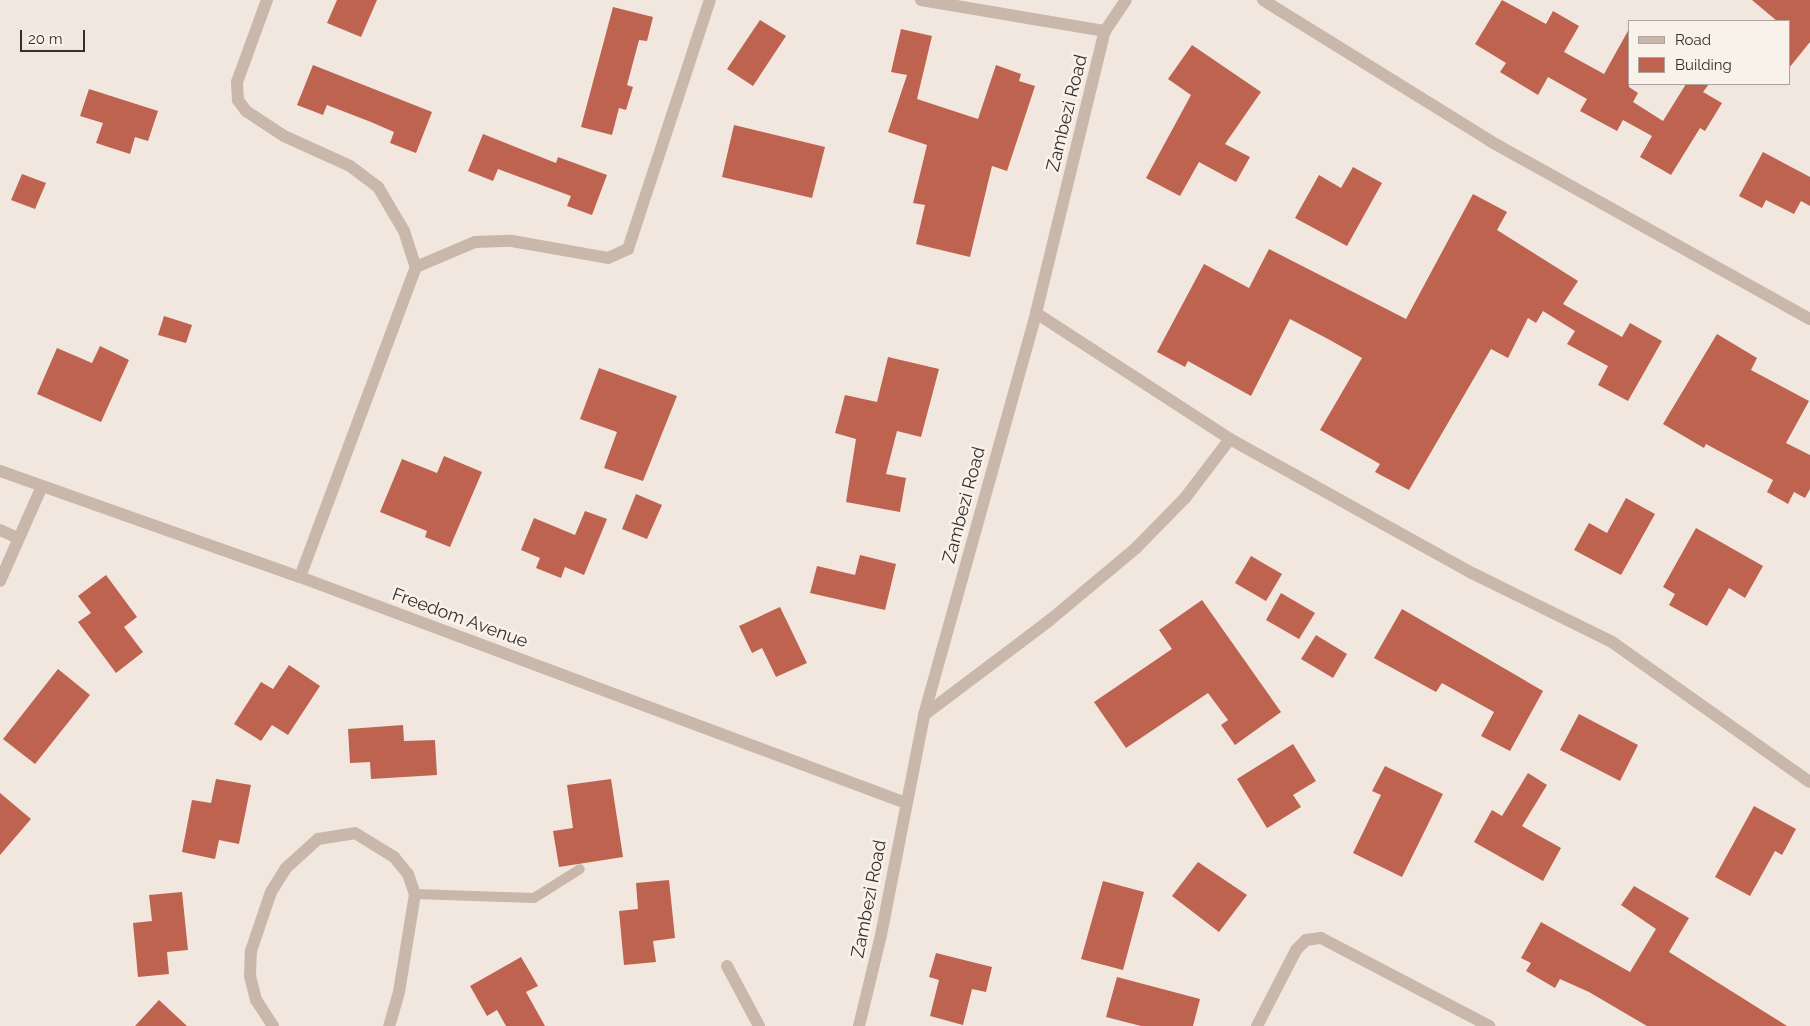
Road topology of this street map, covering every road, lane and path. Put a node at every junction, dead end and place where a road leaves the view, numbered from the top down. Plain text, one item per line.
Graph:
1 (267, 0) edge
2 (710, 0) edge
3 (921, 0) edge
4 (1126, 0) edge
5 (1263, 0) edge
6 (1105, 31) junction
7 (416, 267) junction
8 (1036, 313) junction
9 (1810, 319) edge
10 (1230, 439) junction
11 (0, 471) edge
12 (42, 486) junction
13 (0, 530) edge
14 (18, 538) junction
15 (300, 577) junction
16 (0, 581) edge
17 (924, 715) junction
18 (1810, 782) edge
19 (906, 803) junction
20 (580, 869) dead end
21 (415, 894) junction
22 (727, 966) dead end
23 (273, 1026) edge
24 (389, 1026) edge
25 (759, 1026) edge
26 (859, 1026) edge
27 (1257, 1026) edge
28 (1489, 1026) edge

1 - 7 street
2 - 7 street
3 - 6 street
4 - 6 street, Zambezi Road
5 - 9 street
6 - 8 street, Zambezi Road
7 - 15 street
8 - 10 street
8 - 17 street, Zambezi Road
10 - 17 street
10 - 18 street
11 - 12 street, Freedom Avenue
12 - 14 street
12 - 15 street, Freedom Avenue
13 - 14 street
14 - 16 street
15 - 19 street, Freedom Avenue
17 - 19 street, Zambezi Road
19 - 26 street, Zambezi Road
20 - 21 lane
21 - 23 street
21 - 24 street
22 - 25 street
27 - 28 street

